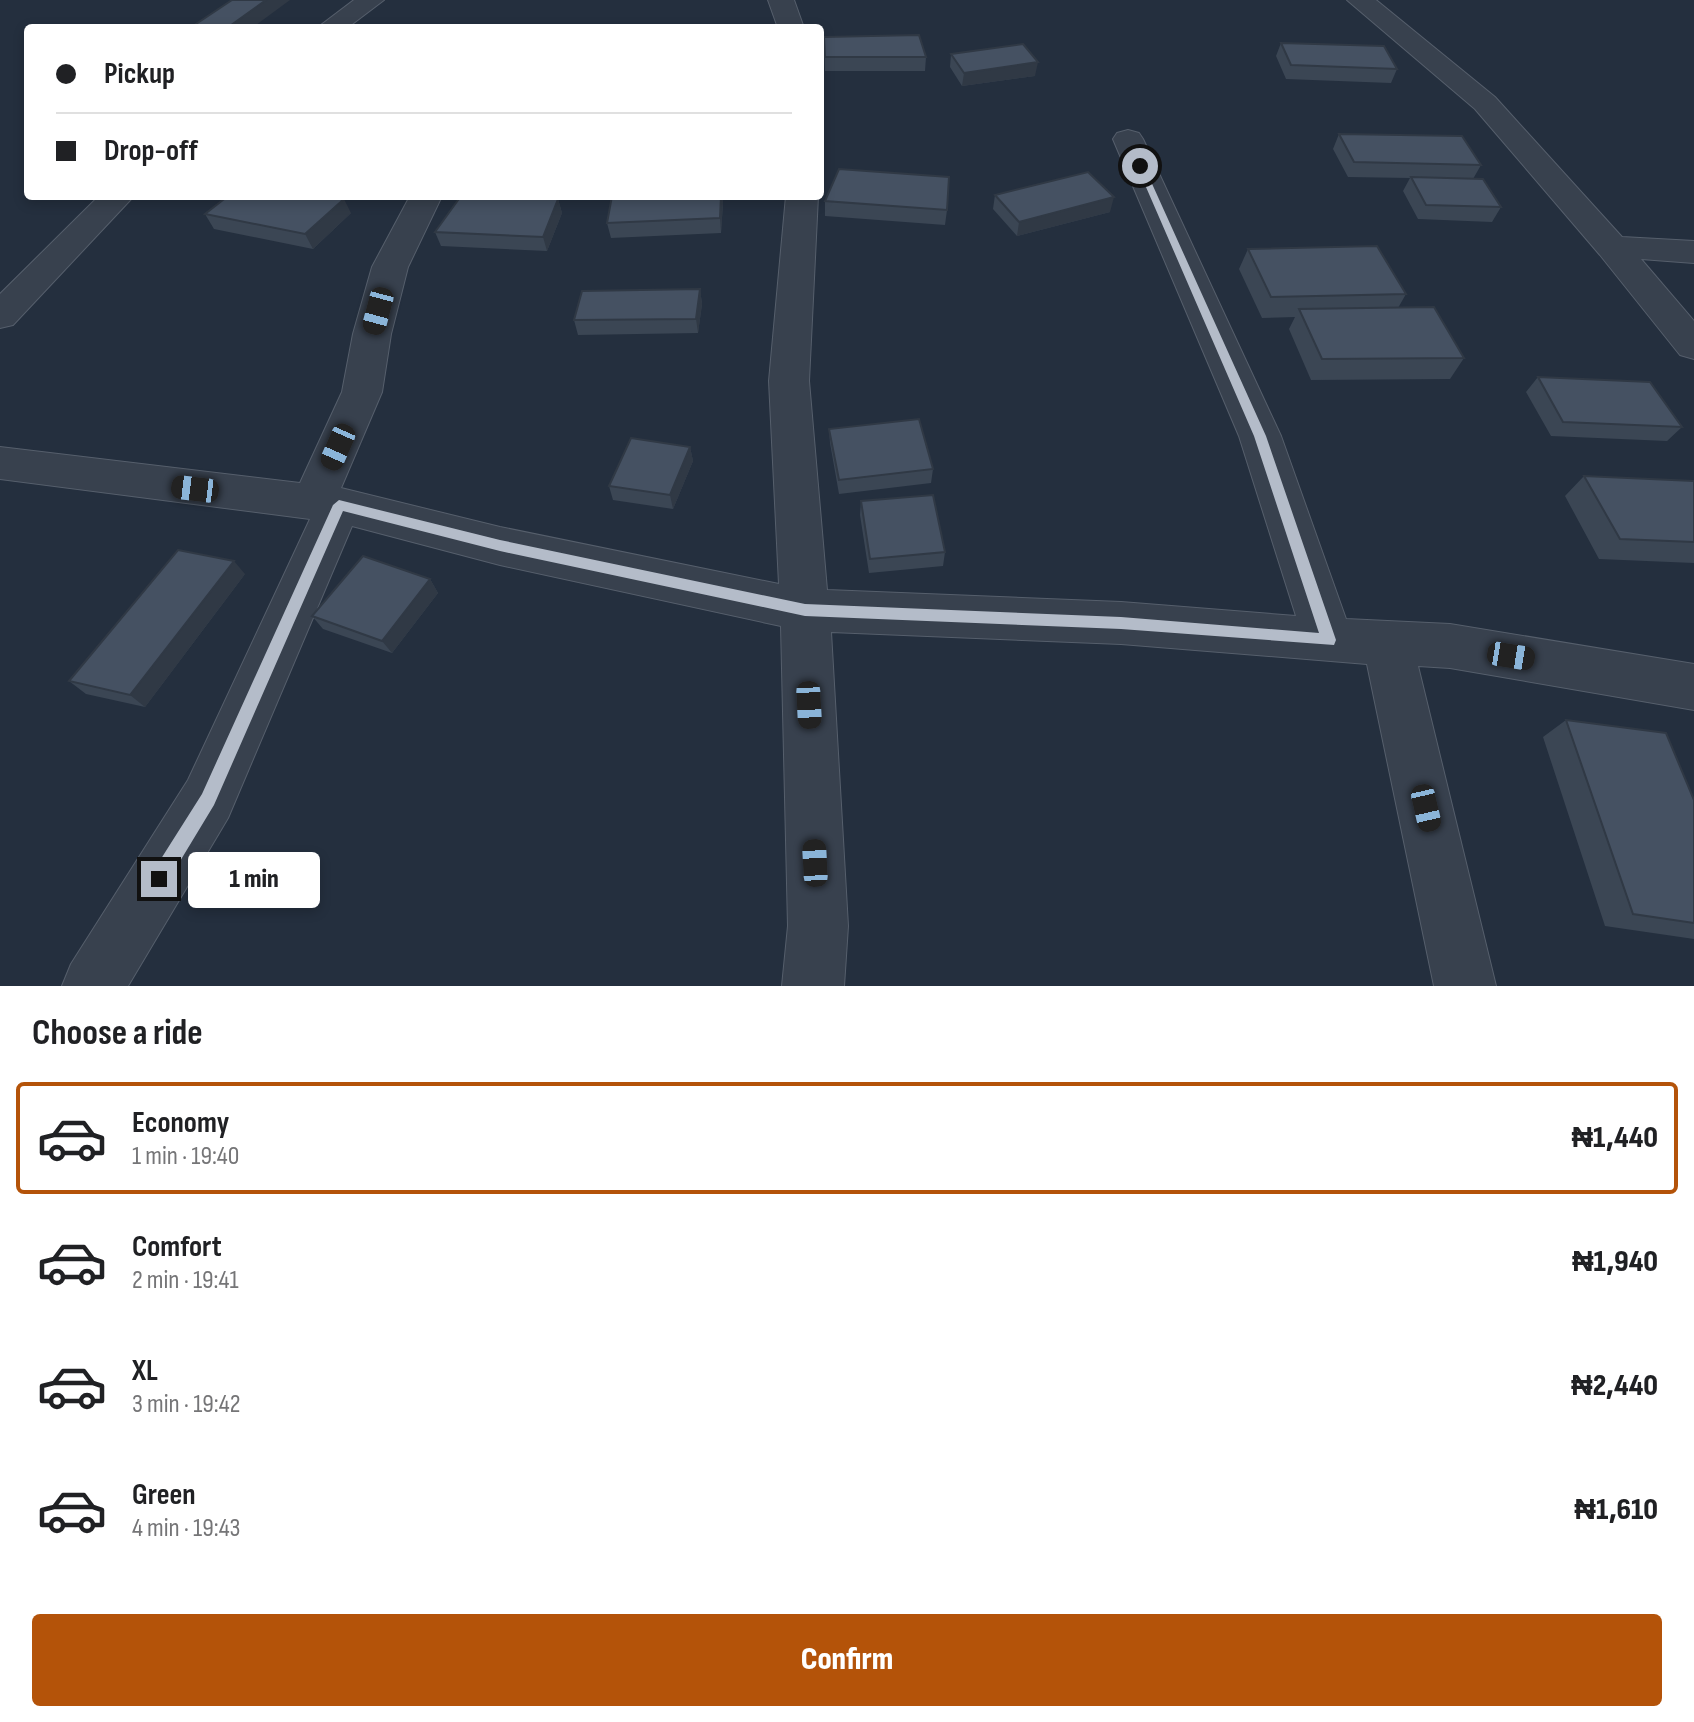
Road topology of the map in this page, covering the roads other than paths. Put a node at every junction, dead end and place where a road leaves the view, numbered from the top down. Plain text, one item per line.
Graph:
1 (371, 0) edge
2 (781, 0) edge
3 (1360, 0) edge
4 (336, 24) edge
5 (790, 24) edge
6 (1128, 139) dead end
7 (114, 200) edge
8 (424, 200) edge
9 (802, 200) edge
10 (1612, 247) junction
11 (1694, 252) edge
12 (0, 316) edge
13 (1694, 346) edge
14 (0, 463) edge
15 (326, 504) junction
16 (805, 610) junction
17 (1329, 640) junction
18 (1388, 644) junction
19 (1694, 687) edge
20 (93, 986) edge
21 (813, 986) edge
22 (1465, 986) edge

1 - 4 street
2 - 5 street
3 - 10 street
6 - 17 street
7 - 12 street
8 - 15 street
9 - 16 street
10 - 11 street
10 - 13 street
14 - 15 street
15 - 16 street
15 - 20 street
16 - 17 street
16 - 21 street
17 - 18 street
18 - 19 street
18 - 22 street

